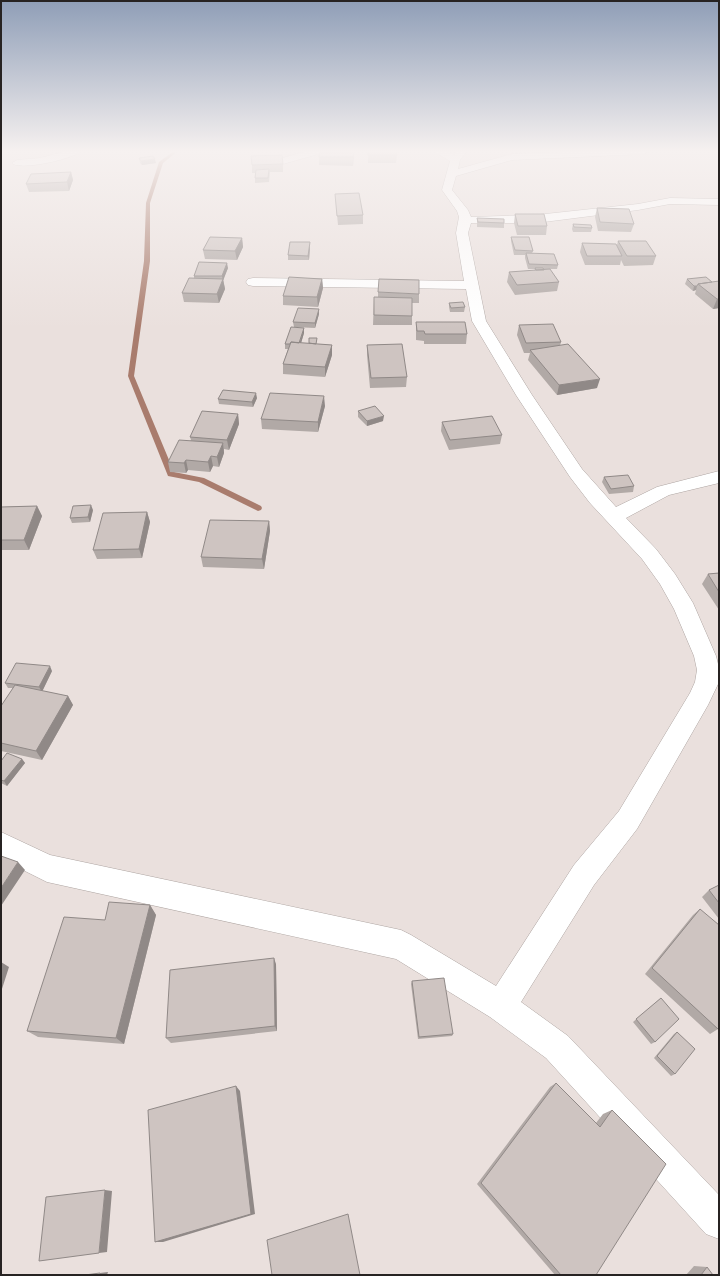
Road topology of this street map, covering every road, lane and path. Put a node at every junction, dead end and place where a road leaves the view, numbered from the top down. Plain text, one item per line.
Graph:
1 (462, 211) edge
2 (608, 211) edge
3 (465, 219) junction
4 (253, 282) dead end
5 (472, 285) junction
6 (719, 477) edge
7 (614, 516) junction
8 (1, 845) edge
9 (501, 1006) junction
10 (719, 1221) edge

1 - 3 street
2 - 3 street
3 - 5 street
4 - 5 street
5 - 7 street
6 - 7 street
7 - 9 street
8 - 9 street
9 - 10 street

